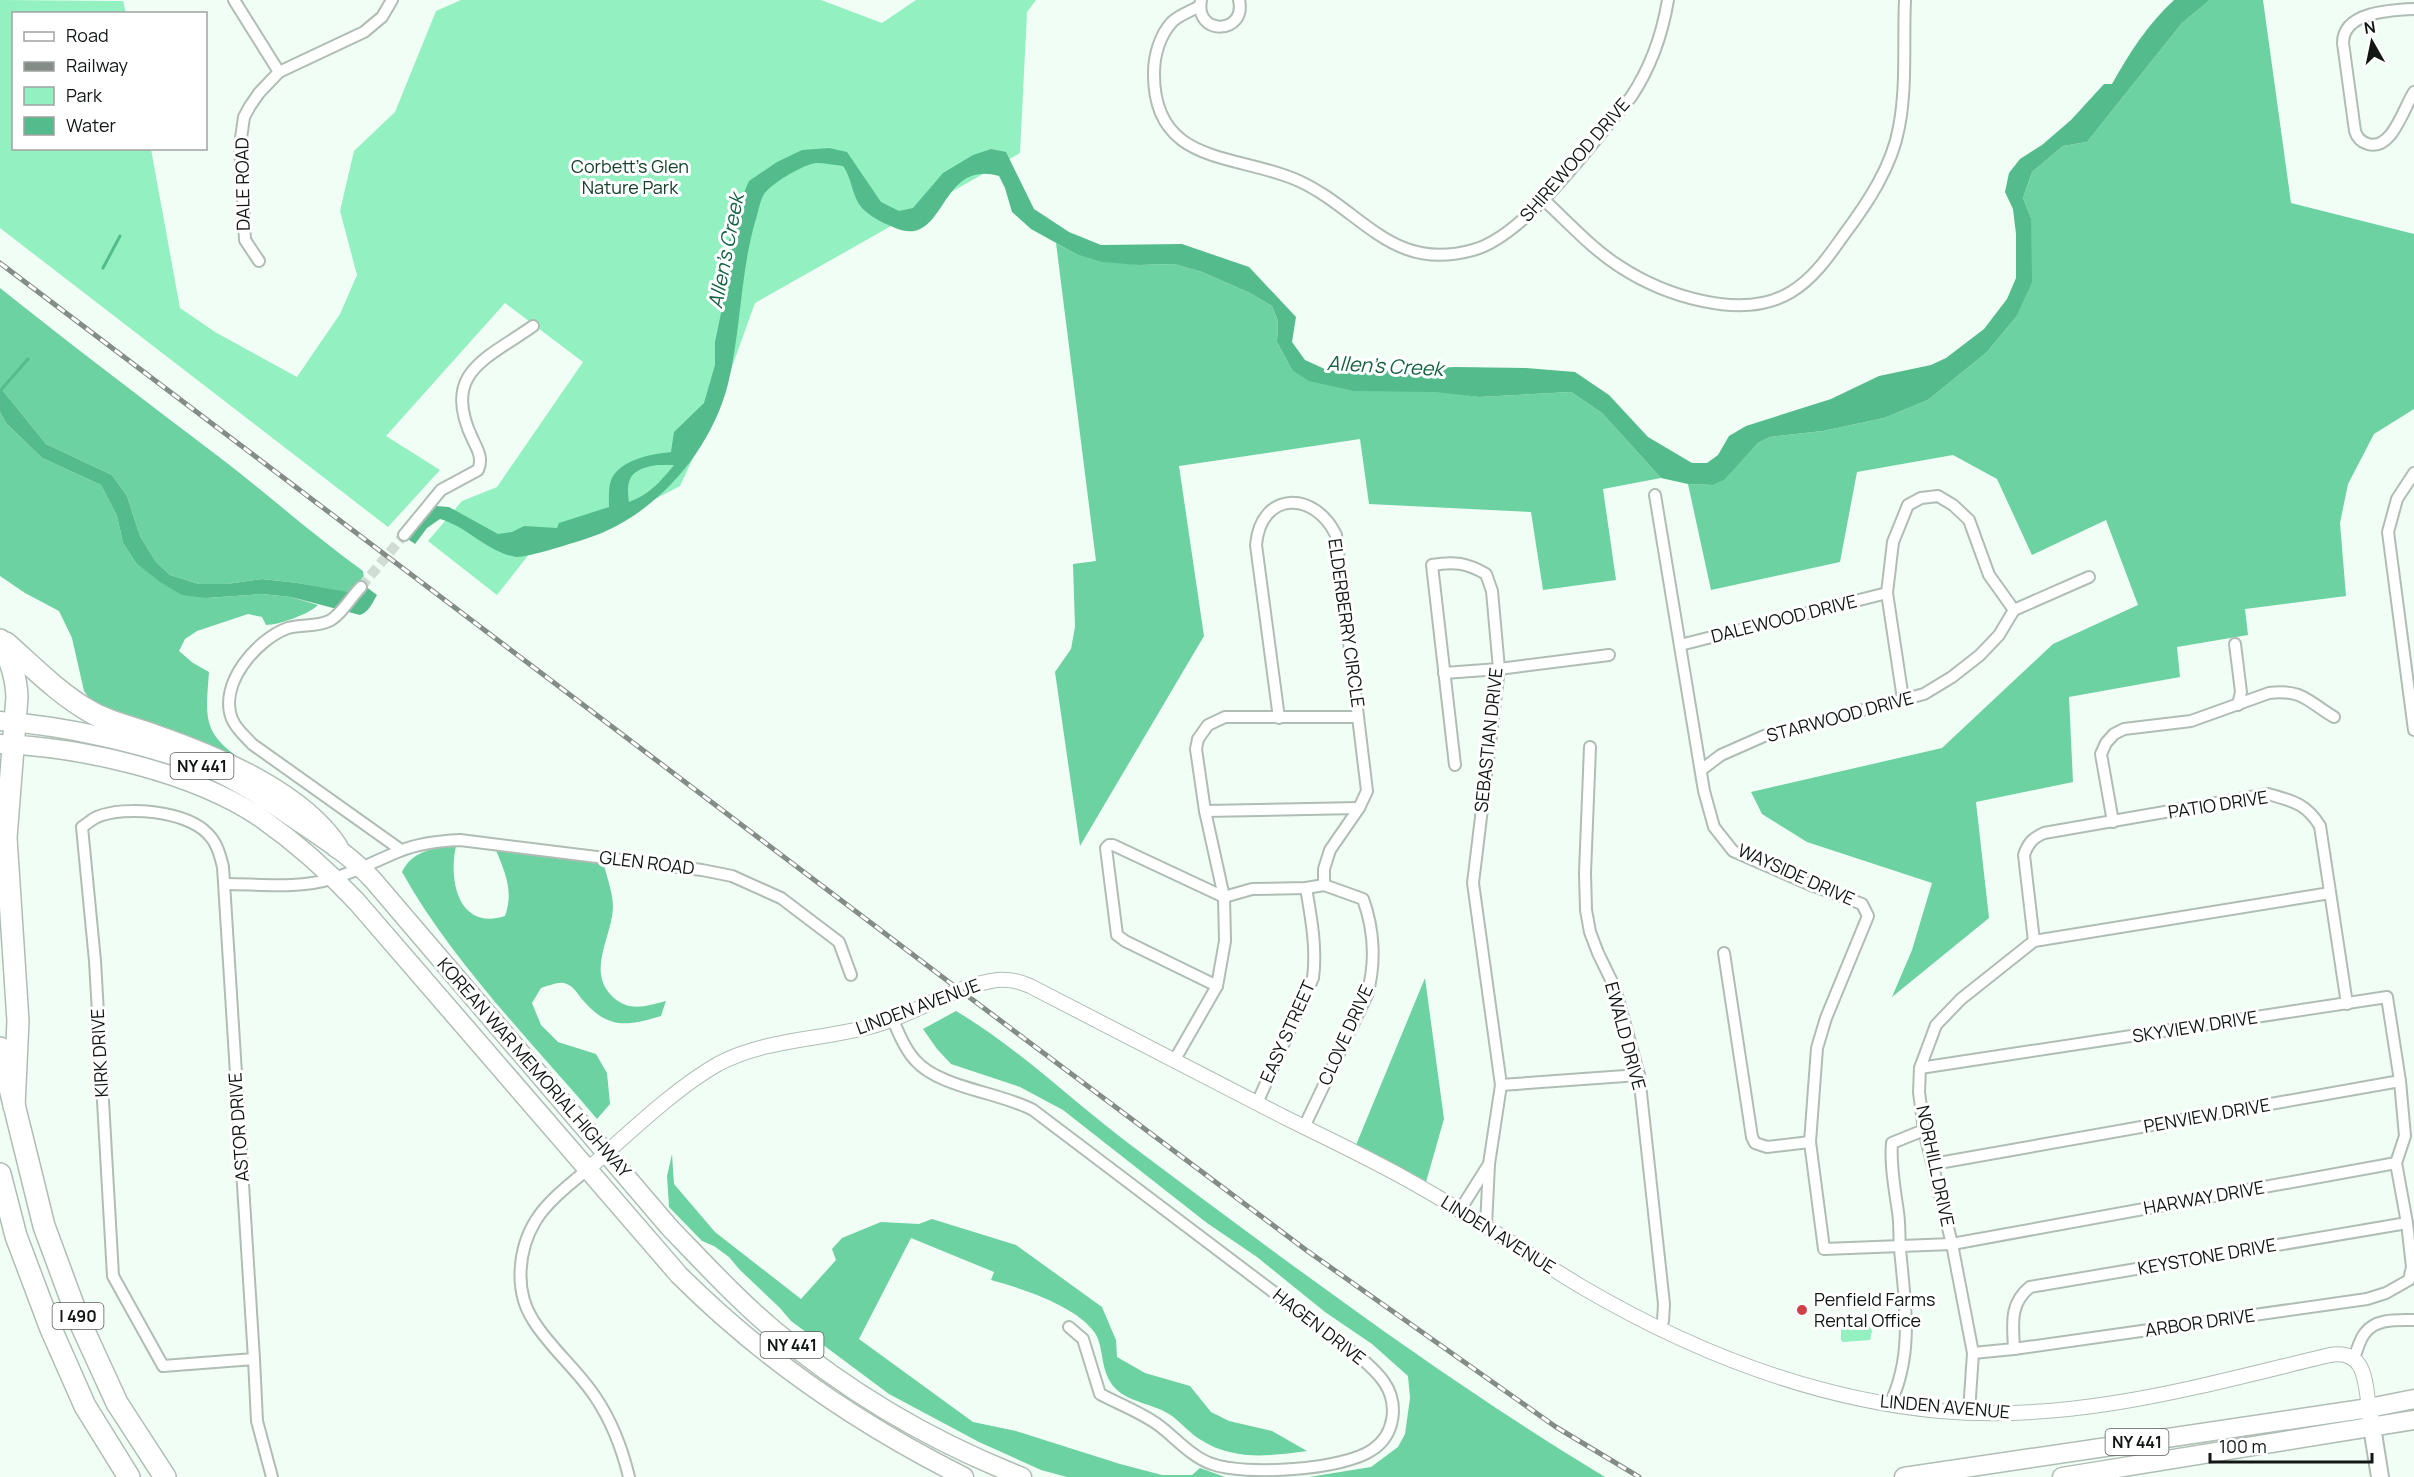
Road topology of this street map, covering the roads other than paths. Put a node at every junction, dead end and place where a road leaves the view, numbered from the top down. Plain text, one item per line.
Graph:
1 (234, 0) edge
2 (392, 0) edge
3 (1239, 0) edge
4 (1668, 0) edge
5 (1905, 0) edge
6 (1200, 3) edge
7 (2414, 9) edge
8 (279, 72) junction
9 (2414, 92) edge
10 (1544, 200) junction
11 (259, 261) dead end
12 (533, 326) dead end
13 (2414, 473) edge
14 (1655, 495) dead end
15 (404, 535) tunnel mouth
16 (2089, 577) dead end
17 (358, 590) tunnel mouth
18 (1887, 593) junction
19 (2014, 610) junction
20 (0, 638) edge
21 (2235, 644) dead end
22 (1680, 645) junction
23 (1609, 655) dead end
24 (1499, 669) junction
25 (1444, 673) junction
26 (1903, 699) junction
27 (2238, 705) junction
28 (1358, 717) junction
29 (2334, 717) dead end
30 (1279, 718) junction
31 (8, 722) edge
32 (2414, 730) edge
33 (7, 744) edge
34 (1590, 747) dead end
35 (1455, 765) dead end
36 (1701, 770) junction
37 (1359, 808) junction
38 (1205, 811) junction
39 (2114, 822) junction
40 (337, 847) junction
41 (401, 850) junction
42 (363, 869) junction
43 (333, 879) junction
44 (225, 884) junction
45 (1324, 885) junction
46 (1306, 888) junction
47 (2330, 893) junction
48 (1224, 897) junction
49 (2034, 941) junction
50 (1725, 954) dead end
51 (851, 975) dead end
52 (1217, 986) junction
53 (2348, 1004) junction
54 (893, 1020) junction
55 (0, 1048) edge
56 (1174, 1061) junction
57 (1920, 1068) junction
58 (1639, 1075) junction
59 (2400, 1082) junction
60 (1501, 1085) junction
61 (1257, 1103) junction
62 (14, 1106) junction
63 (1304, 1127) junction
64 (1924, 1130) junction
65 (1810, 1142) junction
66 (606, 1153) junction
67 (2396, 1163) junction
68 (1489, 1164) junction
69 (1933, 1164) junction
70 (588, 1169) junction
71 (0, 1174) edge
72 (1460, 1210) junction
73 (2407, 1223) junction
74 (1486, 1226) junction
75 (1952, 1244) junction
76 (1900, 1247) junction
77 (2414, 1320) edge
78 (1069, 1328) dead end
79 (1659, 1328) junction
80 (2014, 1349) junction
81 (1973, 1353) junction
82 (254, 1359) junction
83 (2353, 1359) junction
84 (2414, 1399) edge
85 (1890, 1404) junction
86 (2369, 1408) junction
87 (1969, 1412) junction
88 (2414, 1420) edge
89 (2372, 1428) junction
90 (129, 1477) edge
91 (165, 1477) edge
92 (272, 1477) edge
93 (630, 1477) edge
94 (964, 1477) edge
95 (1022, 1477) edge
96 (1904, 1477) edge
97 (2062, 1477) edge
98 (2380, 1477) edge

1 - 8 street
2 - 8 street, DALE ROAD
3 - 6 street, SHIREWOOD DRIVE
4 - 10 street, SHIREWOOD DRIVE
5 - 10 street
6 - 10 street, SHIREWOOD DRIVE
7 - 9 street
8 - 11 street, DALE ROAD
12 - 15 street
13 - 32 street
14 - 22 street, WAYSIDE DRIVE
16 - 19 street
17 - 41 street
18 - 19 street
18 - 22 street, DALEWOOD DRIVE
18 - 26 street
19 - 26 street, STARWOOD DRIVE
20 - 31 highway
20 - 40 highway
21 - 27 street
22 - 36 street, WAYSIDE DRIVE
23 - 24 street
24 - 25 street
24 - 25 street, SEBASTIAN DRIVE
24 - 60 street, SEBASTIAN DRIVE
25 - 35 street, SEBASTIAN DRIVE
26 - 36 street, STARWOOD DRIVE
27 - 29 street
27 - 39 street
28 - 30 street
28 - 30 street, ELDERBERRY CIRCLE
28 - 37 street, ELDERBERRY CIRCLE
30 - 38 street
31 - 33 highway
31 - 40 main road, KOREAN WAR MEMORIAL HIGHWAY / NY 441
33 - 43 main road, KOREAN WAR MEMORIAL HIGHWAY / NY 441
33 - 62 highway
34 - 58 street, EWALD DRIVE
36 - 65 street, WAYSIDE DRIVE
37 - 38 street
37 - 45 street, ELDERBERRY CIRCLE
38 - 48 street
39 - 47 street, PATIO DRIVE
39 - 49 street, PATIO DRIVE
40 - 42 main road, KOREAN WAR MEMORIAL HIGHWAY / NY 441
41 - 42 street, GLEN ROAD
41 - 51 street, GLEN ROAD
42 - 43 street, GLEN ROAD
42 - 66 main road, KOREAN WAR MEMORIAL HIGHWAY / NY 441
43 - 44 street
43 - 70 main road, KOREAN WAR MEMORIAL HIGHWAY / NY 441
44 - 82 street, ASTOR DRIVE
44 - 82 street, KIRK DRIVE
45 - 46 street, CLOVE DRIVE
45 - 63 street, CLOVE DRIVE
46 - 48 street, CLOVE DRIVE
46 - 61 street, EASY STREET
47 - 49 street, NORHILL DRIVE
47 - 53 street, PATIO DRIVE
48 - 52 street
48 - 52 street
49 - 57 street, NORHILL DRIVE
50 - 65 street
52 - 56 street
53 - 57 street, SKYVIEW DRIVE
53 - 59 street, SKYVIEW DRIVE
54 - 56 street, LINDEN AVENUE
54 - 66 street, LINDEN AVENUE
54 - 78 street, HAGEN DRIVE
55 - 62 highway, I 490
56 - 61 street, LINDEN AVENUE
57 - 64 street, NORHILL DRIVE
58 - 60 street
58 - 79 street, EWALD DRIVE
59 - 67 street
59 - 69 street, PENVIEW DRIVE
60 - 68 street, SEBASTIAN DRIVE
61 - 63 street, LINDEN AVENUE
62 - 91 highway, I 490
63 - 72 street, LINDEN AVENUE
64 - 69 street, NORHILL DRIVE
64 - 76 street
65 - 76 street, WAYSIDE DRIVE
66 - 70 street, LINDEN AVENUE
66 - 95 main road, KOREAN WAR MEMORIAL HIGHWAY / NY 441
67 - 73 street
67 - 75 street, HARWAY DRIVE
68 - 72 street, SEBASTIAN DRIVE
68 - 74 street, SEBASTIAN DRIVE
69 - 75 street, NORHILL DRIVE
70 - 93 street
70 - 94 main road, KOREAN WAR MEMORIAL HIGHWAY / NY 441
71 - 90 highway, I 490
72 - 74 street, LINDEN AVENUE
73 - 80 street, KEYSTONE DRIVE
73 - 80 street, ARBOR DRIVE
74 - 79 street, LINDEN AVENUE
75 - 76 street, HARWAY DRIVE
75 - 81 street, NORHILL DRIVE
76 - 85 street
77 - 83 street
79 - 85 street, LINDEN AVENUE
80 - 81 street, ARBOR DRIVE
81 - 87 street, NORHILL DRIVE
82 - 92 street, ASTOR DRIVE
83 - 86 street
83 - 87 street, LINDEN AVENUE
84 - 86 main road, NY 441
85 - 87 street, LINDEN AVENUE
86 - 89 main road
86 - 96 main road, NY 441
88 - 89 main road, NY 441
89 - 97 main road, NY 441
89 - 98 main road

